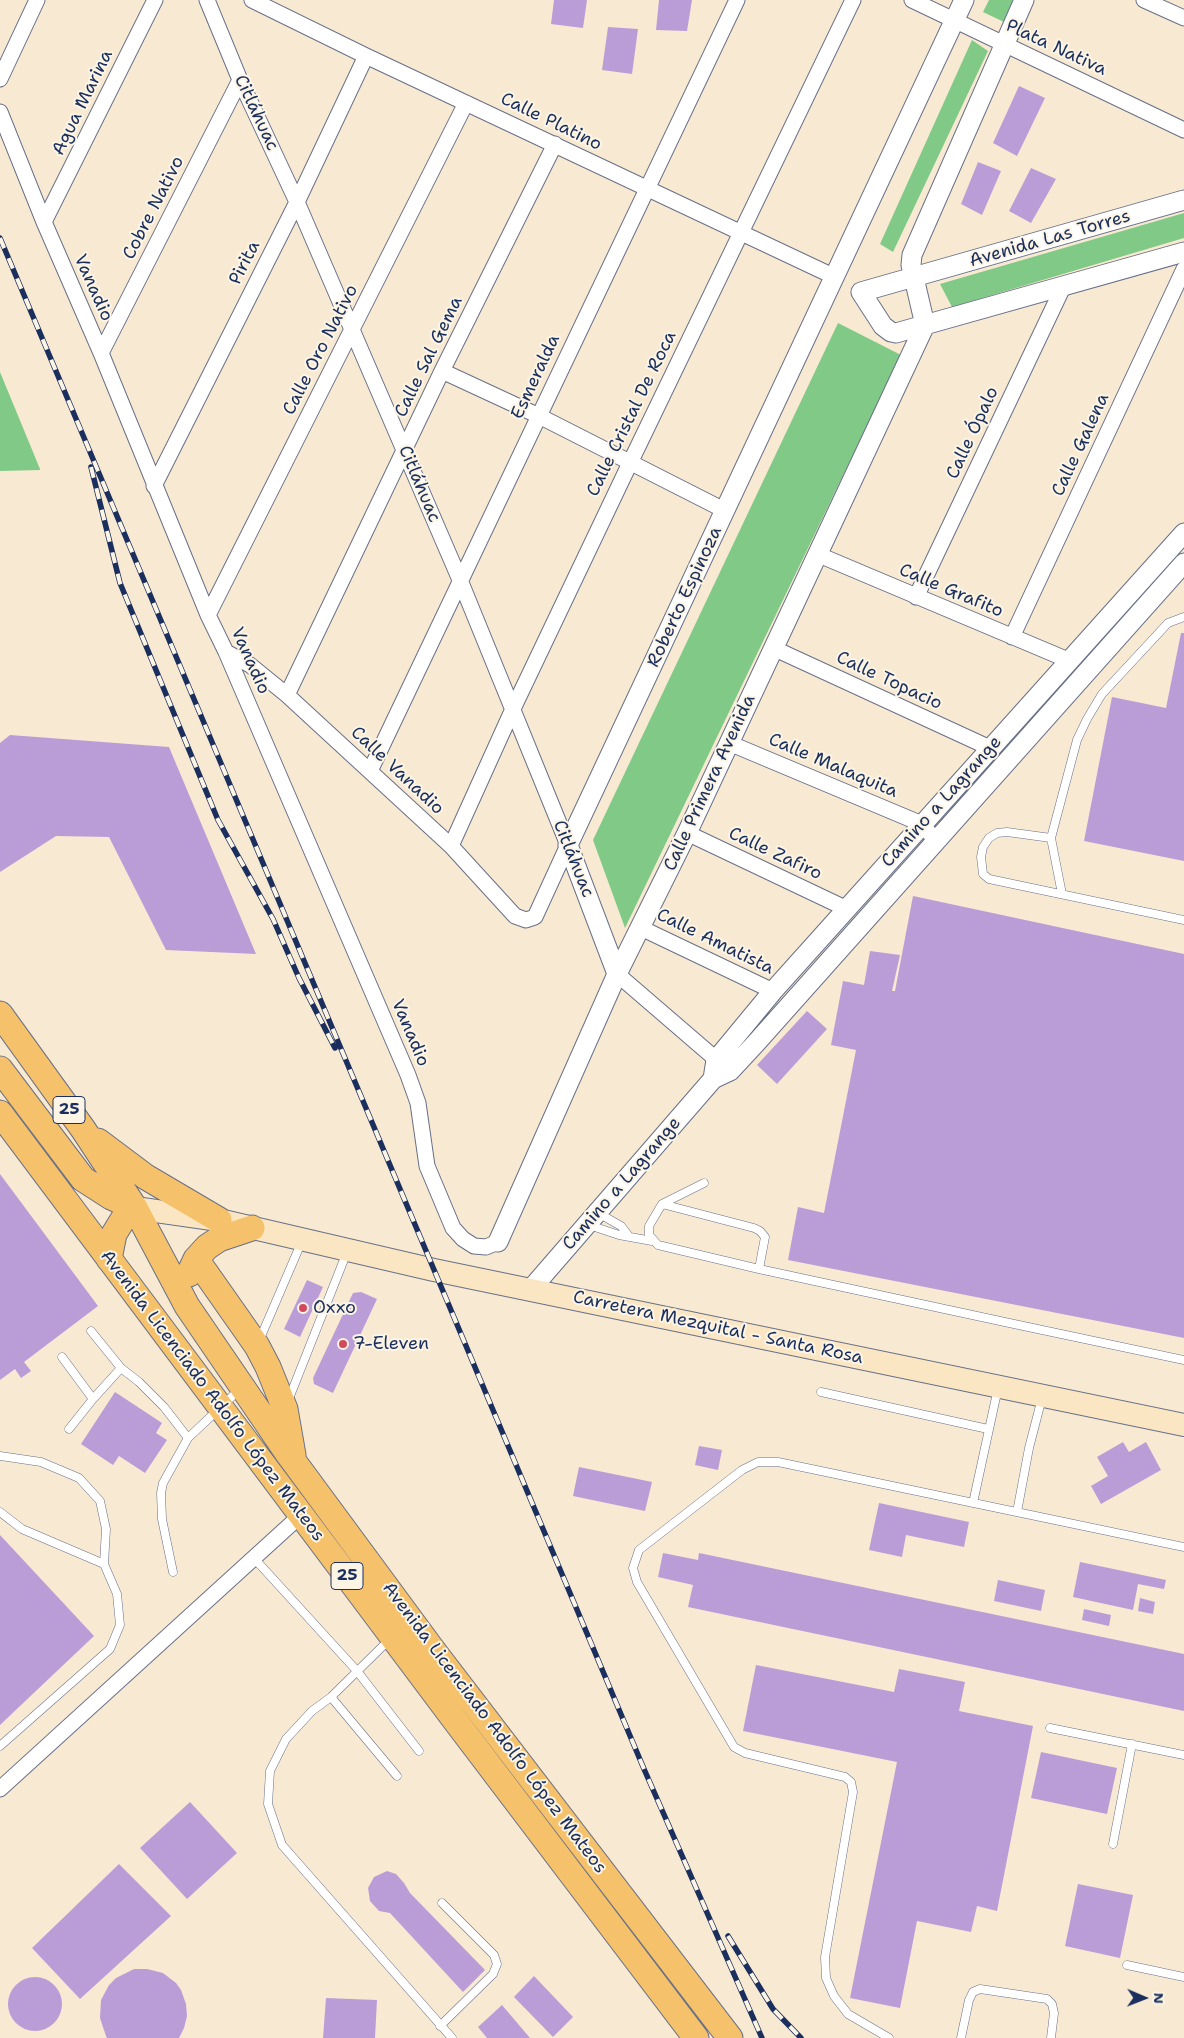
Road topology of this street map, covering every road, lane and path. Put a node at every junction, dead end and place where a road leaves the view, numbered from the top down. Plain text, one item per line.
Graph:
1 (37, 0) edge
2 (155, 0) edge
3 (207, 0) edge
4 (252, 0) edge
5 (737, 0) edge
6 (853, 0) edge
7 (912, 0) edge
8 (964, 0) edge
9 (1024, 0) edge
10 (1144, 0) edge
11 (283, 6) edge
12 (1184, 18) edge
13 (955, 22) junction
14 (1004, 44) junction
15 (366, 56) junction
16 (0, 79) edge
17 (240, 80) junction
18 (466, 102) junction
19 (0, 112) edge
20 (1184, 130) edge
21 (555, 144) junction
22 (647, 189) junction
23 (1184, 200) edge
24 (297, 202) junction
25 (44, 222) junction
26 (740, 232) junction
27 (1184, 252) edge
28 (1184, 269) edge
29 (835, 277) junction
30 (915, 278) junction
31 (1064, 286) junction
32 (861, 292) junction
33 (925, 325) junction
34 (352, 331) junction
35 (101, 353) junction
36 (442, 372) junction
37 (539, 416) junction
38 (404, 451) junction
39 (630, 463) junction
40 (154, 486) junction
41 (726, 511) junction
42 (1183, 533) edge
43 (819, 555) junction
44 (1184, 563) edge
45 (460, 580) junction
46 (916, 597) junction
47 (208, 615) junction
48 (1184, 617) edge
49 (1012, 637) junction
50 (773, 648) junction
51 (226, 652) junction
52 (1068, 660) junction
53 (287, 695) junction
54 (512, 710) junction
55 (729, 743) junction
56 (990, 748) junction
57 (370, 771) junction
58 (922, 824) junction
59 (686, 833) junction
60 (1051, 838) junction
61 (936, 841) junction
62 (451, 846) junction
63 (568, 846) junction
64 (1062, 894) junction
65 (847, 909) junction
66 (535, 917) joint
67 (1184, 920) edge
68 (641, 928) junction
69 (617, 974) junction
70 (773, 991) junction
71 (0, 1014) edge
72 (0, 1069) edge
73 (720, 1070) junction
74 (0, 1113) edge
75 (84, 1129) junction
76 (704, 1183) dead end
77 (662, 1204) junction
78 (135, 1208) junction
79 (592, 1219) junction
80 (219, 1220) junction
81 (252, 1228) junction
82 (628, 1235) junction
83 (303, 1239) junction
84 (652, 1240) junction
85 (498, 1242) joint
86 (348, 1250) junction
87 (109, 1259) junction
88 (196, 1260) junction
89 (760, 1268) junction
90 (531, 1290) junction
91 (187, 1306) junction
92 (91, 1331) dead end
93 (257, 1346) junction
94 (62, 1358) dead end
95 (1184, 1360) edge
96 (121, 1368) junction
97 (998, 1386) junction
98 (241, 1388) junction
99 (821, 1392) dead end
100 (1042, 1396) junction
101 (92, 1399) junction
102 (220, 1406) junction
103 (285, 1409) junction
104 (1184, 1425) edge
105 (69, 1429) dead end
106 (988, 1429) junction
107 (188, 1438) junction
108 (0, 1456) edge
109 (294, 1463) junction
110 (973, 1503) junction
111 (0, 1512) edge
112 (1017, 1512) junction
113 (301, 1515) junction
114 (1184, 1548) edge
115 (253, 1558) junction
116 (104, 1564) junction
117 (173, 1572) dead end
118 (393, 1636) junction
119 (357, 1671) junction
120 (331, 1697) junction
121 (1050, 1728) dead end
122 (1132, 1744) junction
123 (0, 1746) edge
124 (419, 1751) dead end
125 (1184, 1755) edge
126 (397, 1776) dead end
127 (0, 1789) edge
128 (1113, 1844) dead end
129 (442, 1903) dead end
130 (1127, 1965) dead end
131 (1184, 1977) edge
132 (440, 2026) junction
133 (452, 2038) edge
134 (696, 2038) edge
135 (730, 2038) edge
136 (889, 2038) edge
137 (961, 2038) edge
138 (1051, 2038) edge

1 - 16 street
2 - 25 street, Agua Marina
3 - 17 street, Citláhuac
4 - 11 street, Calle Platino
5 - 22 street, Esmeralda
6 - 26 street, Calle Cristal De Roca
7 - 13 street, Plata Nativa
8 - 13 street, Roberto Espinoza
9 - 14 street
10 - 12 street
11 - 15 street, Calle Platino
13 - 14 street, Plata Nativa
13 - 29 street, Roberto Espinoza
14 - 20 street, Plata Nativa
14 - 30 street
15 - 18 street, Calle Platino
15 - 24 street, Pirita
17 - 24 street, Citláhuac
17 - 35 street, Cobre Nativo
18 - 21 street, Calle Platino
18 - 34 street, Calle Oro Nativo
19 - 25 street, Vanadio
21 - 22 street, Calle Platino
21 - 36 street, Calle Sal Gema
22 - 26 street, Calle Platino
22 - 37 street, Esmeralda
23 - 30 street, Avenida Las Torres
24 - 34 street, Citláhuac
24 - 40 street, Pirita
25 - 35 street, Vanadio
26 - 29 street, Calle Platino
26 - 39 street, Calle Cristal De Roca
27 - 31 street
28 - 49 street, Calle Galena
29 - 32 street
29 - 41 street, Roberto Espinoza
30 - 32 street, Avenida Las Torres
30 - 33 street
31 - 33 street
31 - 46 street, Calle Ópalo
32 - 33 street
33 - 43 street, Calle Primera Avenida
34 - 38 street, Citláhuac
34 - 47 street, Calle Oro Nativo
35 - 40 street, Vanadio
36 - 37 street
36 - 38 street, Calle Sal Gema
37 - 39 street
37 - 45 street, Esmeralda
38 - 45 street, Citláhuac
38 - 53 street, Calle Sal Gema
39 - 41 street
39 - 54 street, Calle Cristal De Roca
40 - 47 street, Vanadio
41 - 63 street, Roberto Espinoza
42 - 52 street, Camino a Lagrange
43 - 46 street, Calle Grafito
43 - 50 street, Calle Primera Avenida
44 - 61 street, Camino a Lagrange
45 - 54 street, Citláhuac
45 - 57 street, Esmeralda
46 - 49 street, Calle Grafito
47 - 51 street, Vanadio
48 - 60 lane
49 - 52 street, Calle Grafito
50 - 55 street, Calle Primera Avenida
50 - 56 street, Calle Topacio
51 - 53 street, Calle Vanadio
51 - 85 street, Vanadio
52 - 56 street, Camino a Lagrange
53 - 57 street, Calle Vanadio
54 - 62 street, Calle Cristal De Roca
54 - 63 street, Citláhuac
55 - 58 street, Calle Malaquita
55 - 59 street, Calle Primera Avenida
56 - 58 street, Camino a Lagrange
57 - 62 street, Calle Vanadio
58 - 61 street
58 - 65 street, Camino a Lagrange
59 - 65 street, Calle Zafiro
59 - 68 street, Calle Primera Avenida
60 - 64 lane
60 - 64 lane
61 - 73 street, Camino a Lagrange
62 - 66 street, Calle Vanadio
63 - 66 street, Roberto Espinoza
63 - 69 street, Citláhuac
64 - 67 lane
65 - 70 street, Camino a Lagrange
68 - 69 street, Calle Primera Avenida
68 - 70 street, Calle Amatista
69 - 73 street
69 - 85 street, Calle Primera Avenida
70 - 73 street, Camino a Lagrange
71 - 75 main road, Avenida Licenciado Adolfo López Mateos / 25
72 - 78 main road
73 - 79 street, Camino a Lagrange
74 - 87 main road, Avenida Licenciado Adolfo López Mateos / 25
75 - 78 main road, Avenida Licenciado Adolfo López Mateos / 25
75 - 80 main road
76 - 77 lane
77 - 84 lane
77 - 89 lane
78 - 80 main road, Carretera Mezquital - Santa Rosa
78 - 87 main road
78 - 91 main road, Avenida Licenciado Adolfo López Mateos / 25
79 - 82 lane
79 - 82 lane
79 - 90 street, Camino a Lagrange
80 - 81 main road, Carretera Mezquital - Santa Rosa
81 - 83 main road, Carretera Mezquital - Santa Rosa
81 - 88 main road
82 - 84 lane
83 - 86 main road, Carretera Mezquital - Santa Rosa
83 - 93 lane
84 - 89 lane
86 - 90 main road, Carretera Mezquital - Santa Rosa
86 - 103 lane
87 - 102 main road, Avenida Licenciado Adolfo López Mateos / 25
88 - 91 main road
88 - 93 main road
89 - 95 lane
90 - 97 main road, Carretera Mezquital - Santa Rosa
91 - 98 main road, Avenida Licenciado Adolfo López Mateos / 25
92 - 96 lane
93 - 103 main road
94 - 101 lane
96 - 101 lane
96 - 107 lane
97 - 100 main road, Carretera Mezquital - Santa Rosa
97 - 106 lane
98 - 102 lane
98 - 109 main road, Avenida Licenciado Adolfo López Mateos / 25
99 - 106 lane
100 - 104 main road, Carretera Mezquital - Santa Rosa
100 - 112 lane
101 - 105 lane
102 - 107 lane
102 - 113 main road, Avenida Licenciado Adolfo López Mateos / 25
103 - 109 main road
106 - 110 lane
107 - 117 lane
108 - 116 lane
109 - 135 main road, Avenida Licenciado Adolfo López Mateos / 25
110 - 112 lane
110 - 136 lane
111 - 116 lane
112 - 114 lane
113 - 115 street
113 - 118 main road, Avenida Licenciado Adolfo López Mateos / 25
115 - 119 lane
115 - 127 street
116 - 123 lane
118 - 119 lane
118 - 134 main road, Avenida Licenciado Adolfo López Mateos / 25
119 - 120 lane
119 - 124 lane
120 - 126 lane
120 - 132 lane
121 - 122 lane
122 - 125 lane
122 - 128 lane
129 - 132 lane
130 - 131 lane
132 - 133 lane
137 - 138 lane

